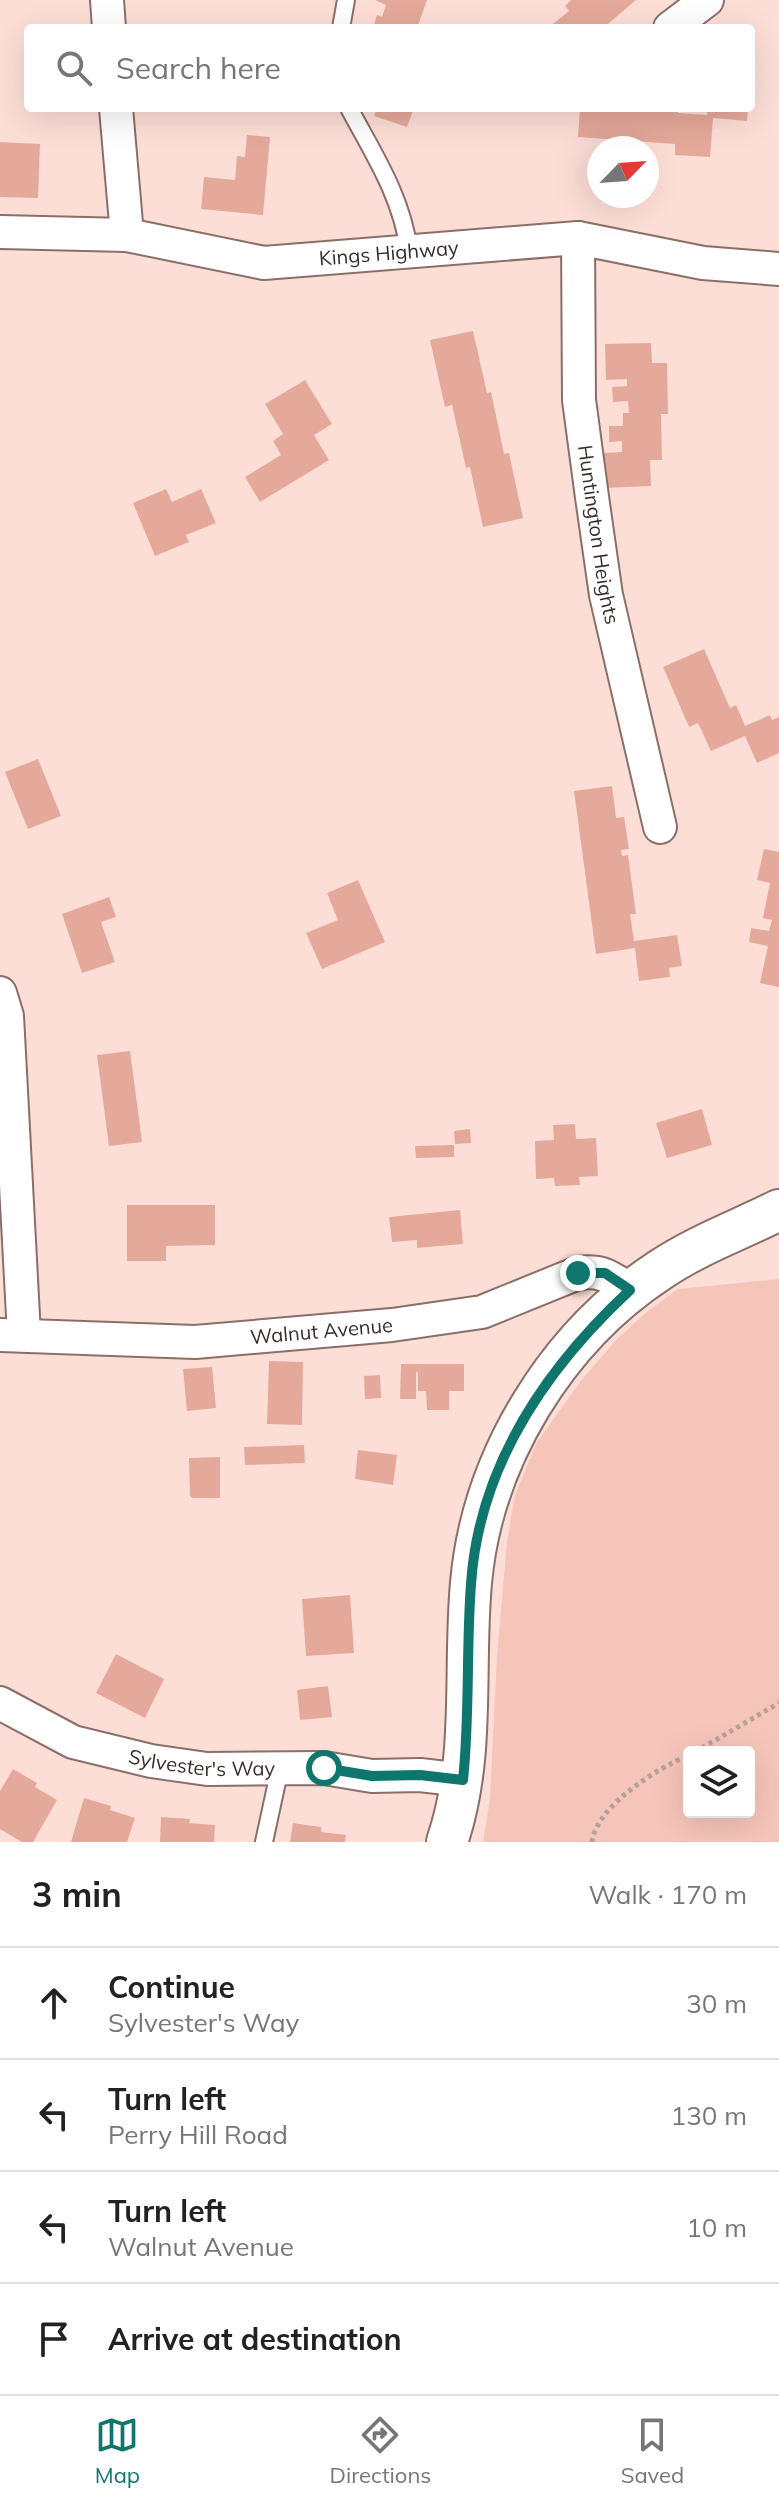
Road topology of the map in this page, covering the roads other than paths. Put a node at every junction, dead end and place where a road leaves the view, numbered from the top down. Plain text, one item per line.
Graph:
1 (107, 0) edge
2 (346, 0) edge
3 (707, 0) edge
4 (109, 24) edge
5 (342, 24) edge
6 (675, 24) edge
7 (116, 112) edge
8 (351, 112) edge
9 (0, 232) edge
10 (127, 235) junction
11 (578, 238) junction
12 (409, 251) junction
13 (779, 269) edge
14 (660, 827) dead end
15 (0, 993) edge
16 (779, 1210) edge
17 (630, 1290) junction
18 (12, 1335) edge
19 (0, 1703) edge
20 (280, 1768) junction
21 (463, 1780) junction
22 (264, 1842) edge
23 (447, 1842) edge

1 - 4 street
2 - 5 lane
3 - 6 street
7 - 10 street
8 - 12 lane
9 - 10 street, Kings Highway
10 - 12 street, Kings Highway
11 - 12 street, Kings Highway
11 - 13 street, Kings Highway
11 - 14 street, Huntington Heights
15 - 18 street
16 - 17 street
17 - 18 street, Walnut Avenue
17 - 21 street
19 - 20 street, Sylvester's Way
20 - 21 street, Sylvester's Way
20 - 22 lane
21 - 23 street

